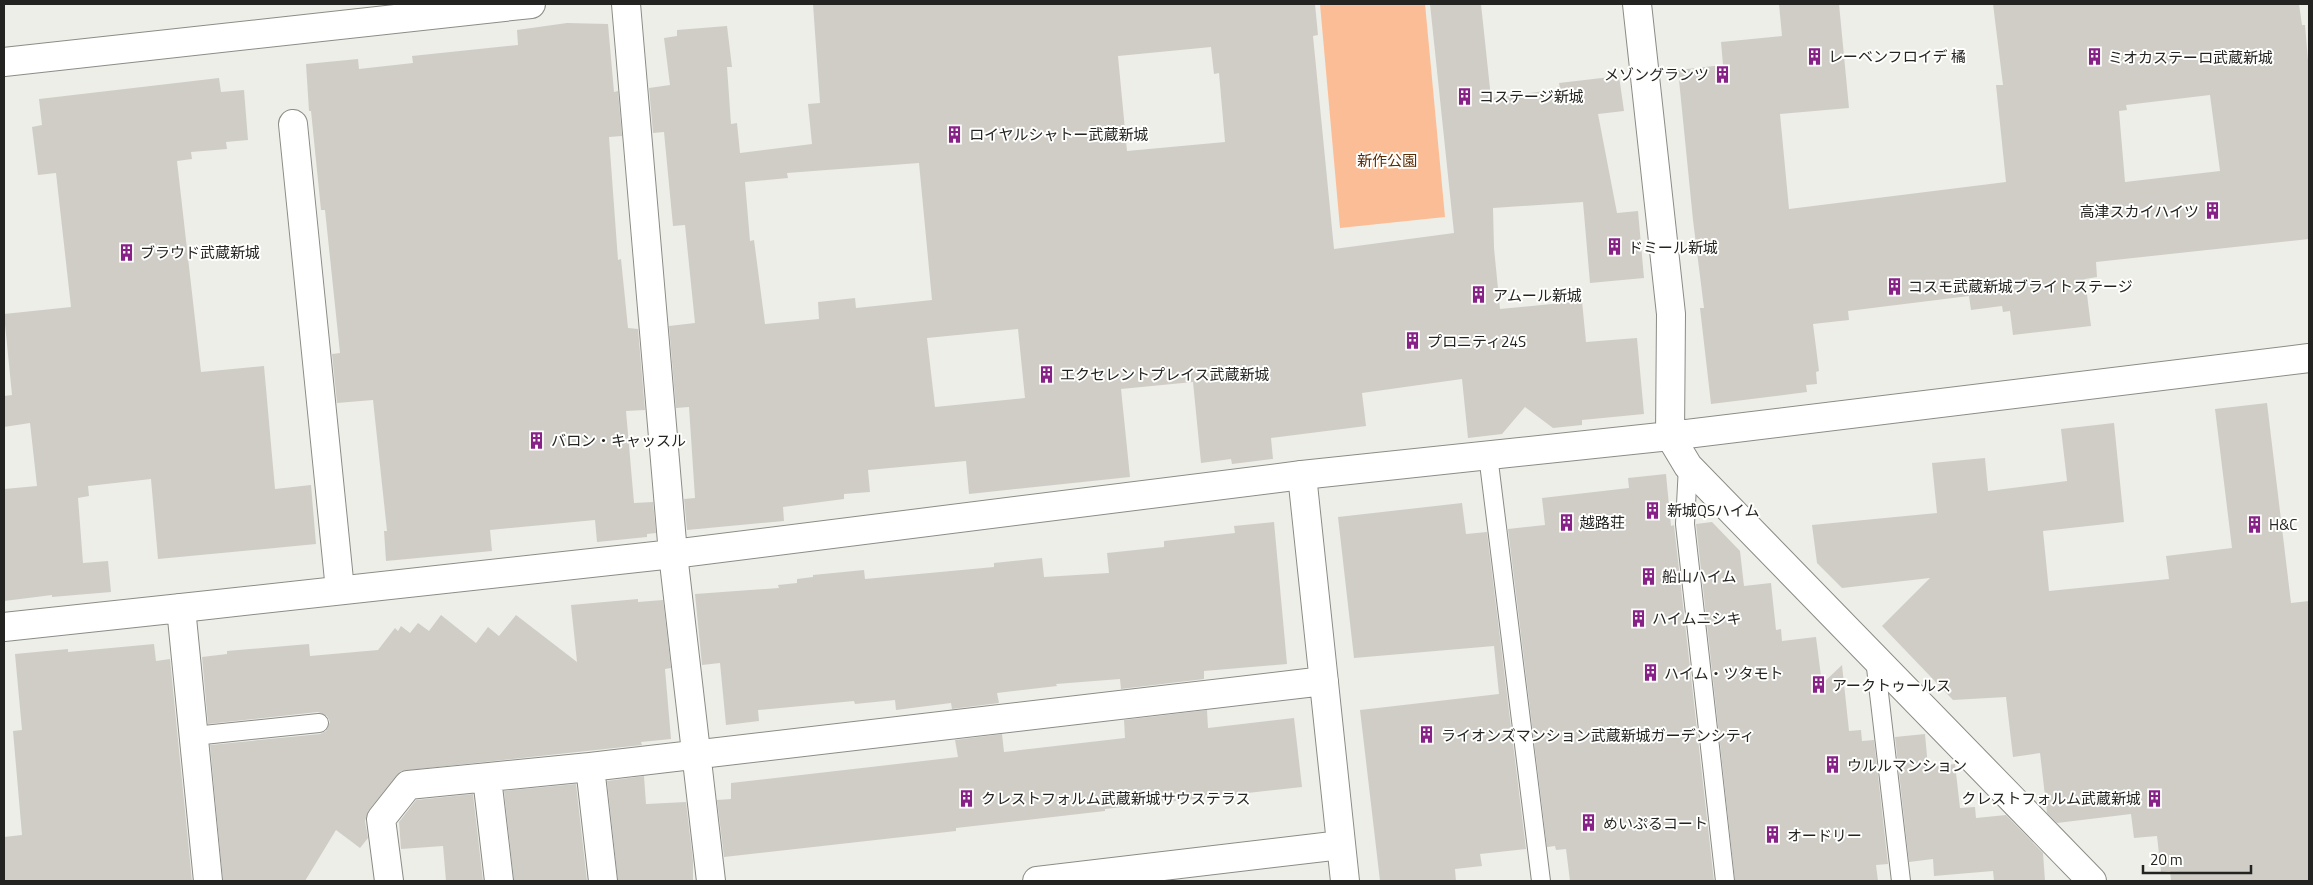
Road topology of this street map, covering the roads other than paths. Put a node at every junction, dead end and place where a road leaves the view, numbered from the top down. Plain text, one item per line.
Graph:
1 (531, 4) edge
2 (626, 4) edge
3 (1637, 4) edge
4 (4, 62) edge
5 (293, 124) dead end
6 (2309, 358) edge
7 (1670, 436) junction
8 (1488, 456) junction
9 (1688, 466) junction
10 (1302, 475) junction
11 (673, 554) junction
12 (340, 590) junction
13 (181, 608) junction
14 (4, 627) edge
15 (1875, 659) junction
16 (1324, 681) junction
17 (319, 723) dead end
18 (194, 736) junction
19 (696, 755) junction
20 (590, 767) junction
21 (487, 778) junction
22 (1341, 845) junction
23 (208, 881) edge
24 (389, 881) edge
25 (499, 881) edge
26 (603, 881) edge
27 (711, 881) edge
28 (1037, 881) edge
29 (1345, 881) edge
30 (1541, 881) edge
31 (1725, 881) edge
32 (1901, 881) edge
33 (2092, 881) edge

1 - 4 street
2 - 11 street
3 - 7 street
5 - 12 street
6 - 7 street
7 - 8 street
7 - 9 street
8 - 10 street
8 - 30 lane
9 - 15 street
9 - 31 lane
10 - 11 street
10 - 16 street
11 - 12 street
11 - 19 street
12 - 13 street
13 - 14 street
13 - 18 street
15 - 32 lane
15 - 33 street
16 - 19 street
16 - 22 street
17 - 18 lane
18 - 23 street
19 - 20 street
19 - 27 street
20 - 21 street
20 - 26 street
21 - 24 street
21 - 25 street
22 - 28 street
22 - 29 street

